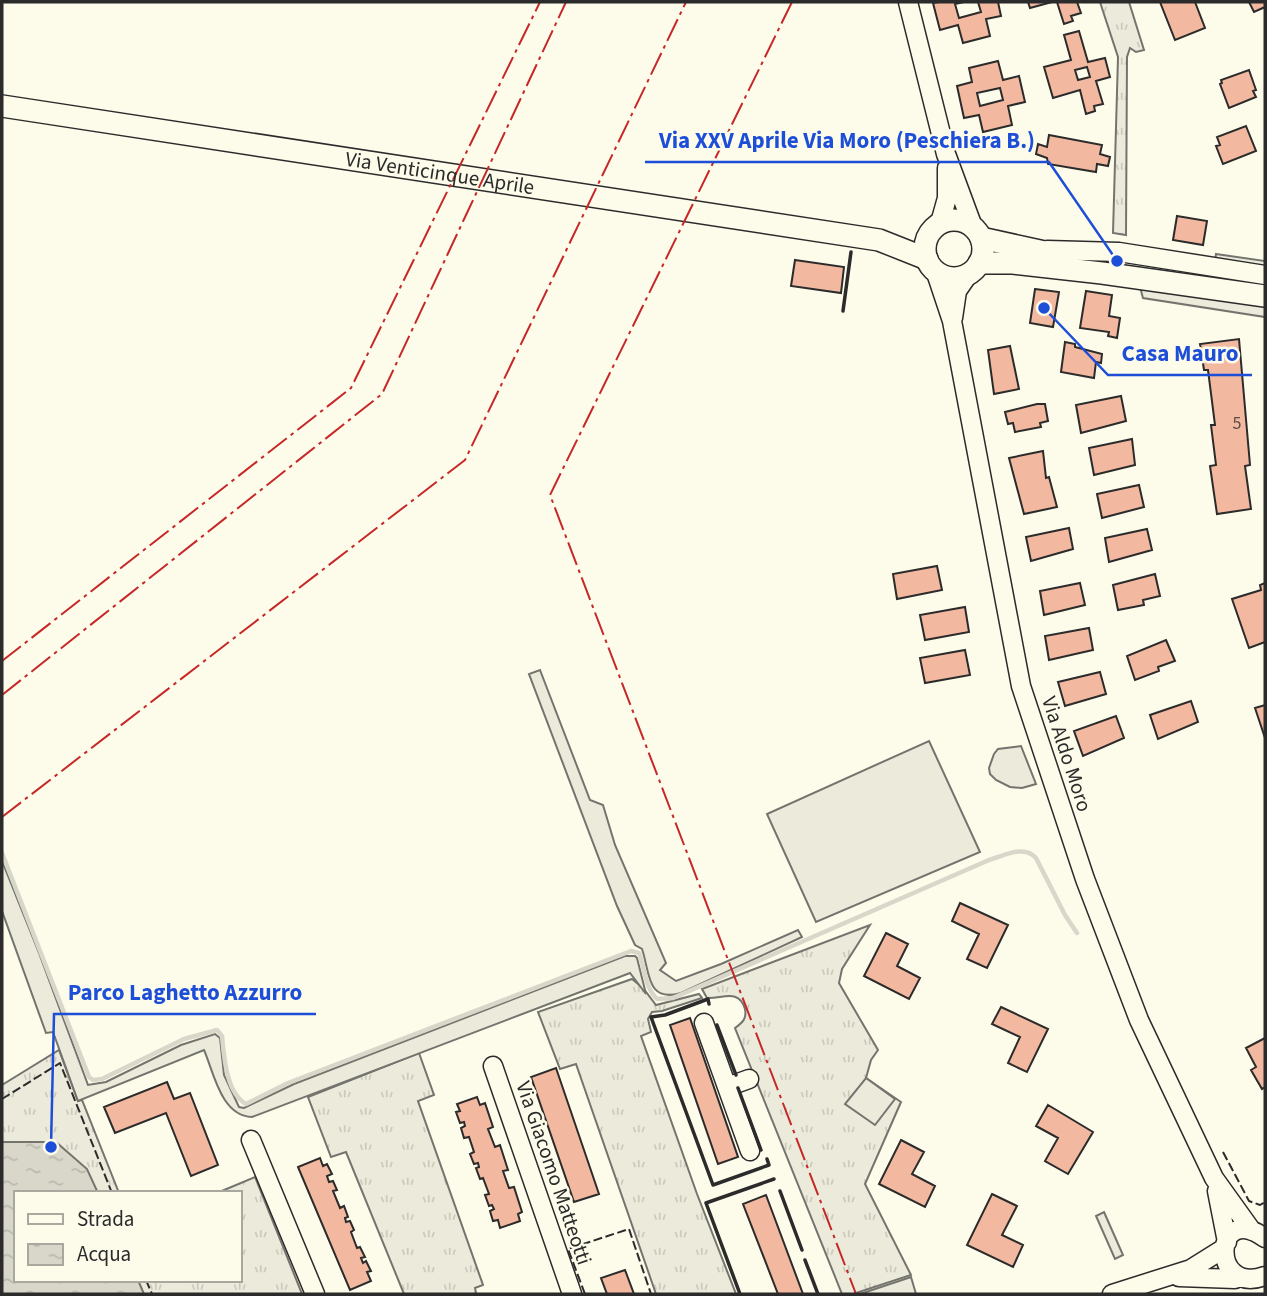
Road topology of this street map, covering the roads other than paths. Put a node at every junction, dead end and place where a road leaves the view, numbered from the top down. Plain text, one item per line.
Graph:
1 (908, 2) edge
2 (2, 106) edge
3 (946, 154) junction
4 (936, 227) junction
5 (977, 233) junction
6 (879, 240) junction
7 (1041, 251) junction
8 (931, 264) junction
9 (975, 268) junction
10 (1102, 273) junction
11 (1265, 275) edge
12 (1265, 296) edge
13 (952, 321) junction
14 (704, 1023) dead end
15 (493, 1066) dead end
16 (749, 1079) dead end
17 (727, 1087) junction
18 (251, 1140) dead end
19 (750, 1151) dead end
20 (1214, 1178) junction
21 (1262, 1236) edge
22 (1225, 1246) junction
23 (1265, 1276) edge
24 (1169, 1277) junction
25 (1238, 1280) junction
26 (315, 1294) edge
27 (572, 1294) edge
28 (1112, 1294) edge
29 (1259, 1294) edge

1 - 3 street
2 - 6 main road, Via Venticinque Aprile
3 - 4 street
3 - 5 street
4 - 5 main road
4 - 6 main road, Via Venticinque Aprile
4 - 8 main road
5 - 7 main road
5 - 9 main road
6 - 8 main road, Via Venticinque Aprile
7 - 10 main road
7 - 11 street
8 - 9 main road
8 - 13 street, Via Aldo Moro
9 - 10 main road
9 - 13 street, Via Aldo Moro
10 - 12 main road
13 - 20 street, Via Aldo Moro
14 - 17 street
15 - 27 street, Via Giacomo Matteotti
16 - 17 street
17 - 19 street
18 - 26 street
20 - 21 street, Via Aldo Moro
20 - 22 street, Via Aldo Moro
21 - 22 street
22 - 24 street
22 - 25 street, Via Aldo Moro
23 - 25 street
24 - 25 street
24 - 28 street
25 - 29 street

